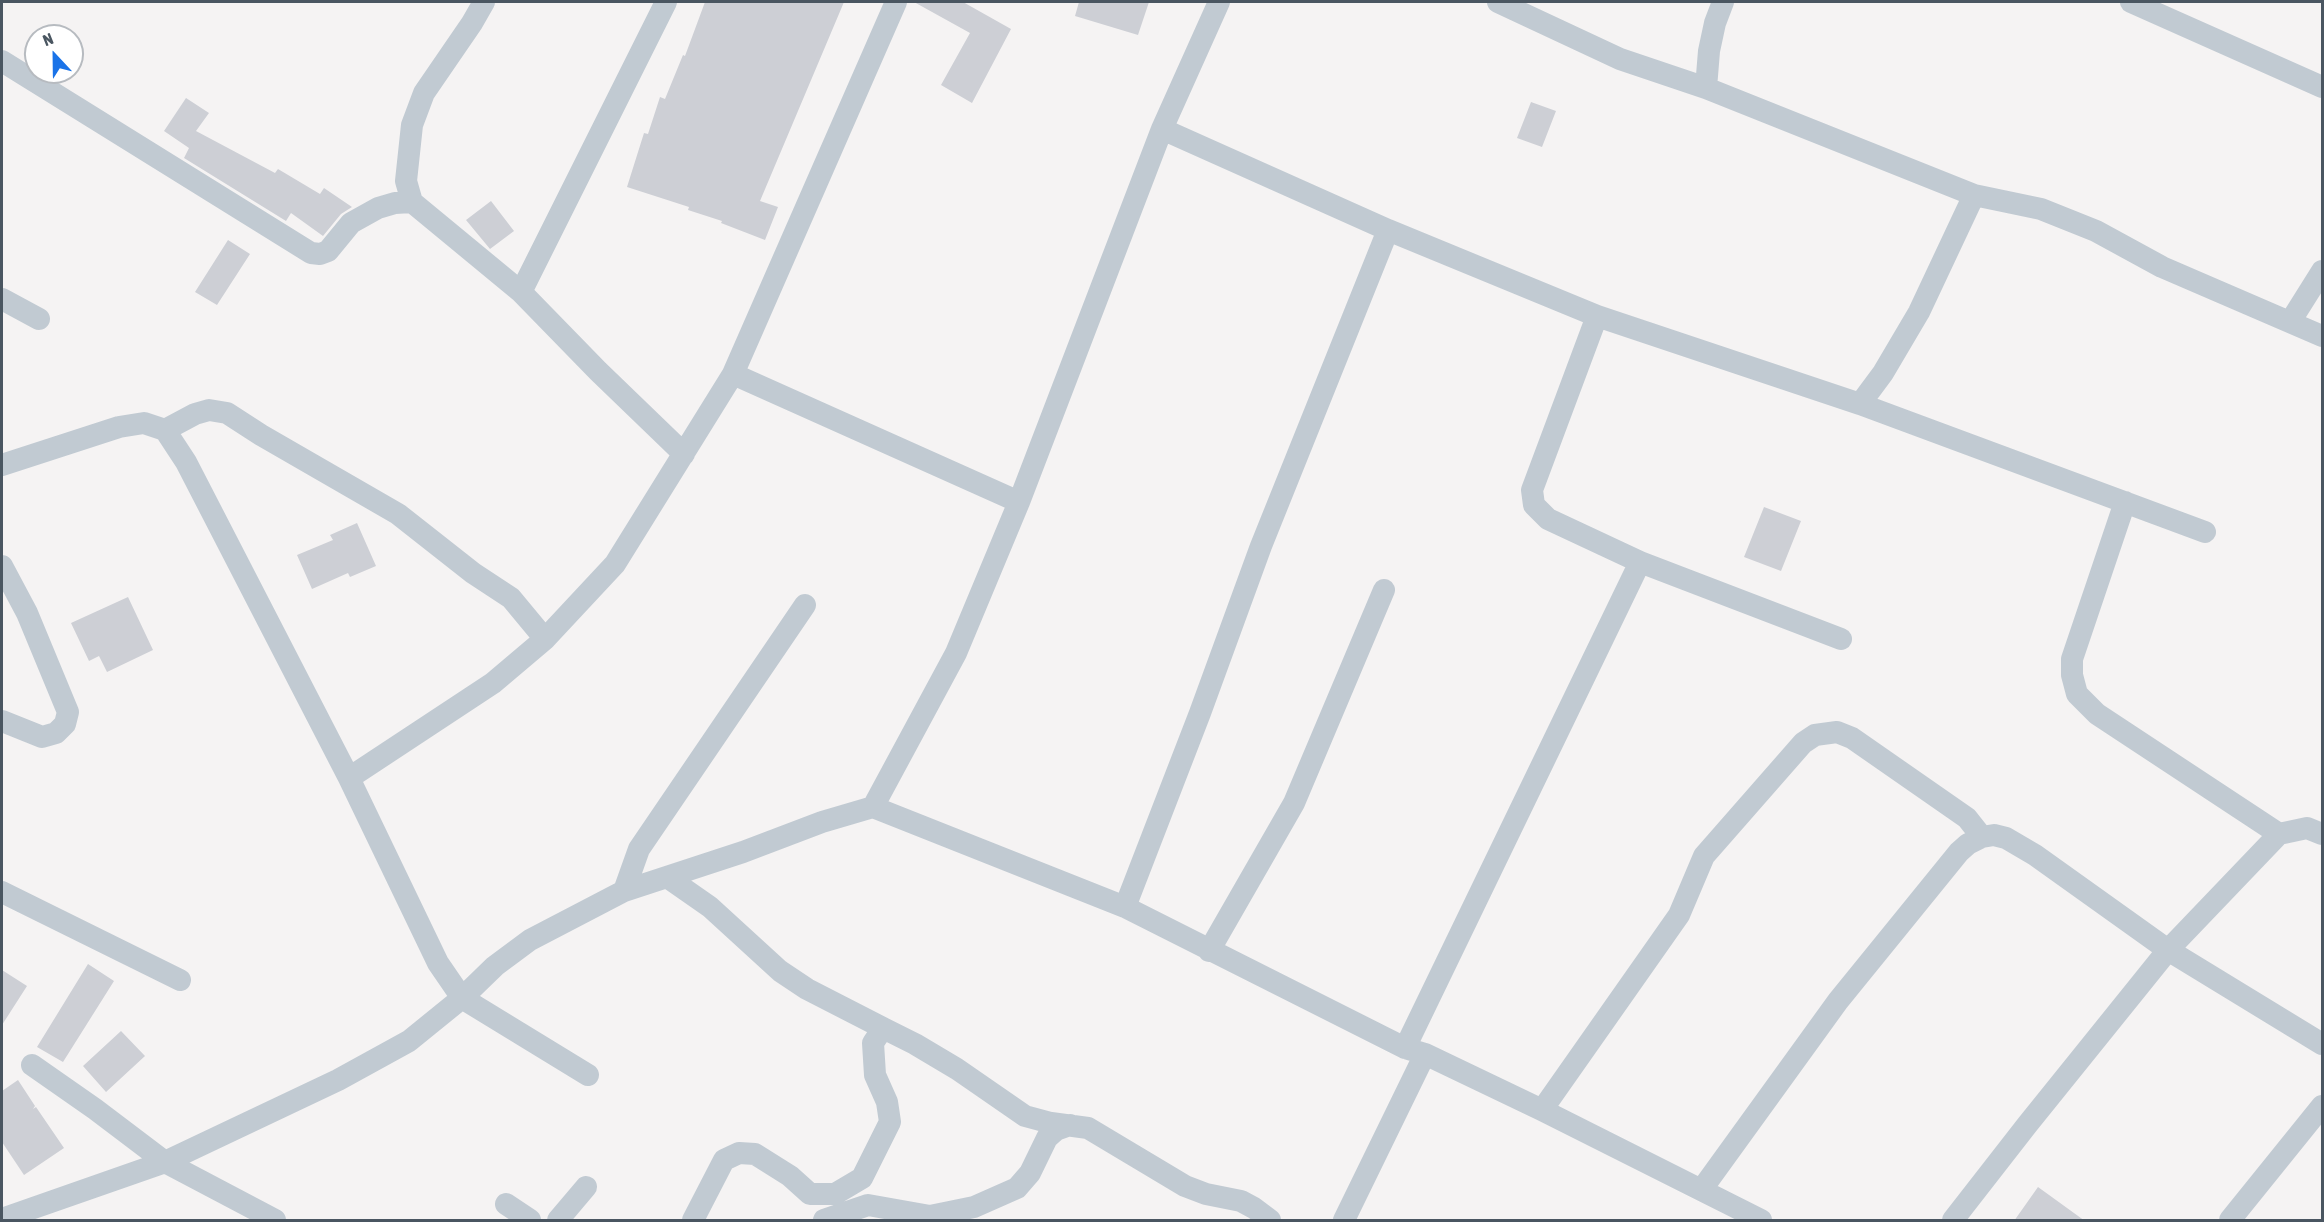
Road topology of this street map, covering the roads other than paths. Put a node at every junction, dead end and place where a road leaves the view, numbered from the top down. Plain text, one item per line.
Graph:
1 (484, 2) edge
2 (666, 2) edge
3 (896, 2) edge
4 (1219, 2) edge
5 (1498, 2) edge
6 (1723, 2) edge
7 (2131, 2) edge
8 (2, 60) edge
9 (2322, 87) edge
10 (1706, 88) junction
11 (1162, 129) junction
12 (1974, 195) junction
13 (412, 202) junction
14 (1388, 230) junction
15 (2322, 271) edge
16 (521, 292) junction
17 (2, 298) edge
18 (1597, 316) junction
19 (39, 319) dead end
20 (2290, 322) junction
21 (2322, 336) edge
22 (733, 374) junction
23 (1860, 404) junction
24 (165, 430) junction
25 (684, 454) junction
26 (2, 465) edge
27 (1018, 502) junction
28 (2125, 502) junction
29 (2205, 532) dead end
30 (1640, 562) junction
31 (2, 566) edge
32 (1384, 590) dead end
33 (805, 605) dead end
34 (545, 639) junction
35 (1841, 639) dead end
36 (2, 721) edge
37 (349, 778) junction
38 (873, 807) junction
39 (2279, 834) junction
40 (2322, 834) edge
41 (1982, 837) junction
42 (667, 877) junction
43 (624, 891) junction
44 (2, 892) edge
45 (1125, 907) junction
46 (2168, 950) junction
47 (1209, 951) junction
48 (180, 980) dead end
49 (462, 998) junction
50 (883, 1028) junction
51 (2322, 1044) edge
52 (1415, 1051) junction
53 (32, 1065) dead end
54 (588, 1075) dead end
55 (2322, 1106) edge
56 (1542, 1110) junction
57 (1070, 1125) junction
58 (165, 1162) junction
59 (586, 1187) dead end
60 (1702, 1189) junction
61 (506, 1204) dead end
62 (2, 1218) edge
63 (937, 1218) edge
64 (275, 1221) edge
65 (530, 1221) edge
66 (558, 1221) edge
67 (693, 1221) edge
68 (824, 1221) edge
69 (1269, 1221) edge
70 (1344, 1221) edge
71 (1761, 1221) edge
72 (1953, 1221) edge
73 (2230, 1221) edge

1 - 13 street
2 - 16 street
3 - 22 street
4 - 11 street
5 - 10 street
6 - 10 street
7 - 9 street
8 - 13 street
10 - 12 street
11 - 14 street
11 - 27 street
12 - 20 street
12 - 23 street
13 - 16 street
14 - 18 street
14 - 45 street
15 - 20 street
16 - 25 street
17 - 19 street
18 - 23 street
18 - 30 street
20 - 21 street
22 - 25 street
22 - 27 street
23 - 28 street
24 - 26 street
24 - 34 street
24 - 37 street
25 - 34 street
27 - 38 street
28 - 29 street
28 - 39 street
30 - 35 street
30 - 52 street
31 - 36 street
32 - 47 street
33 - 43 street
34 - 37 street
37 - 49 street
38 - 42 street
38 - 45 street
39 - 40 street
39 - 46 street
41 - 46 street
41 - 56 street
41 - 60 street
42 - 43 street
42 - 50 street
43 - 49 street
44 - 48 street
45 - 47 street
46 - 51 street
46 - 72 street
47 - 52 street
49 - 54 street
49 - 58 street
50 - 57 street
50 - 67 street
52 - 56 street
52 - 70 street
53 - 58 street
55 - 73 street
56 - 60 street
57 - 63 street
57 - 69 street
58 - 62 street
58 - 64 street
59 - 66 street
60 - 71 street
61 - 65 street
63 - 68 street

